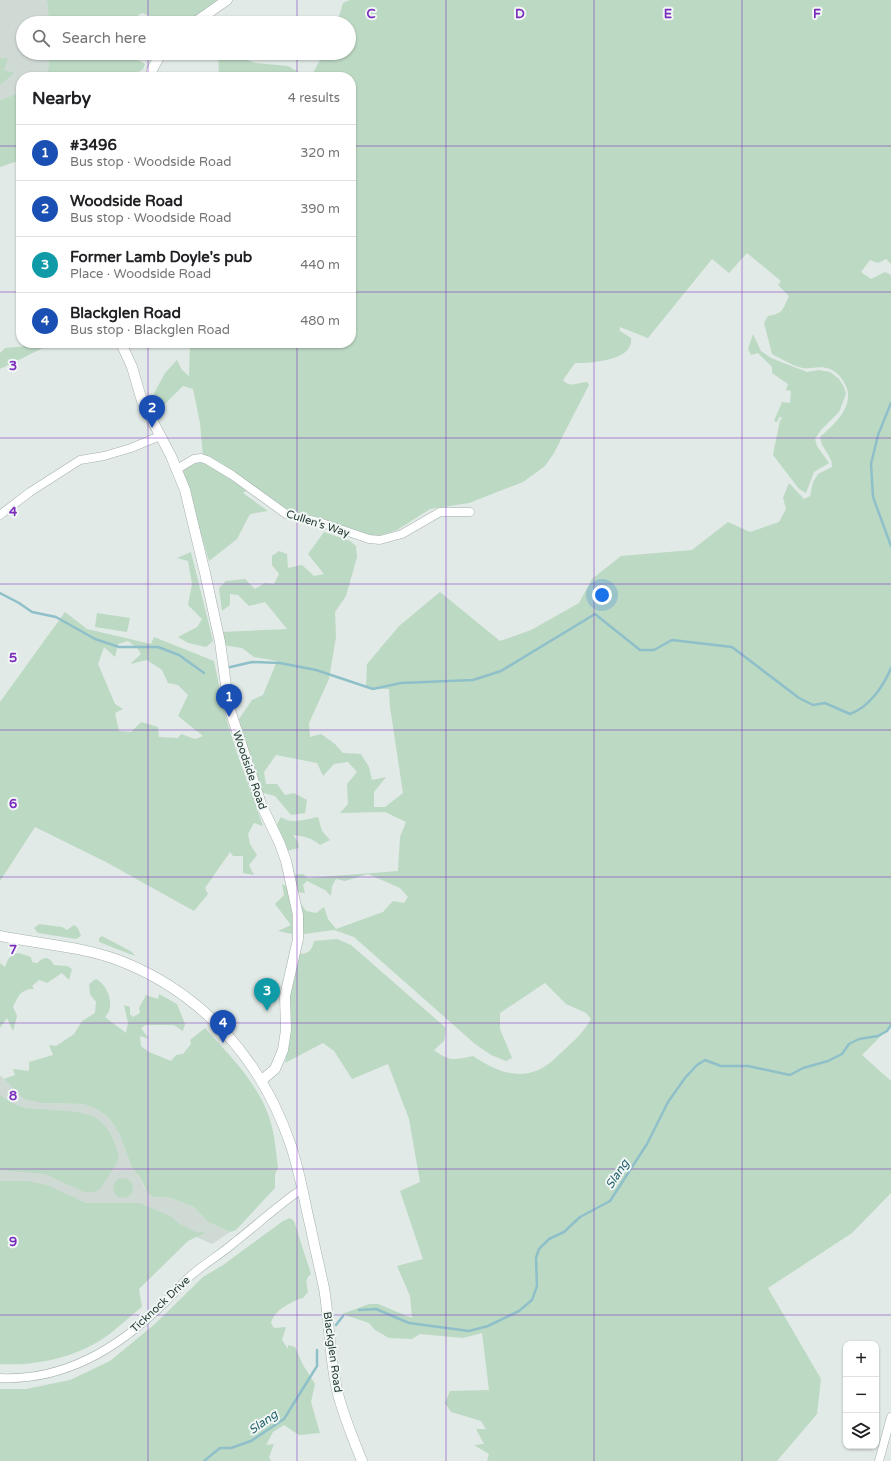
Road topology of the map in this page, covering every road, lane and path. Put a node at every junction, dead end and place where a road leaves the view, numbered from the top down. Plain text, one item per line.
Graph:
1 (227, 0) edge
2 (204, 16) edge
3 (157, 60) edge
4 (152, 72) edge
5 (123, 348) edge
6 (160, 436) junction
7 (177, 469) junction
8 (470, 512) dead end
9 (0, 515) edge
10 (0, 936) edge
11 (262, 1080) junction
12 (302, 1189) junction
13 (0, 1378) edge
14 (891, 1417) edge
15 (362, 1461) edge
16 (879, 1461) edge

1 - 2 street
3 - 4 street
5 - 6 street, Woodside Road
6 - 7 street, Woodside Road
6 - 9 street
7 - 8 street, Cullen's Way
7 - 11 street, Woodside Road
10 - 11 street, Blackglen Road
11 - 12 street, Blackglen Road
12 - 13 street, Ticknock Drive
12 - 15 street, Blackglen Road
14 - 16 street

